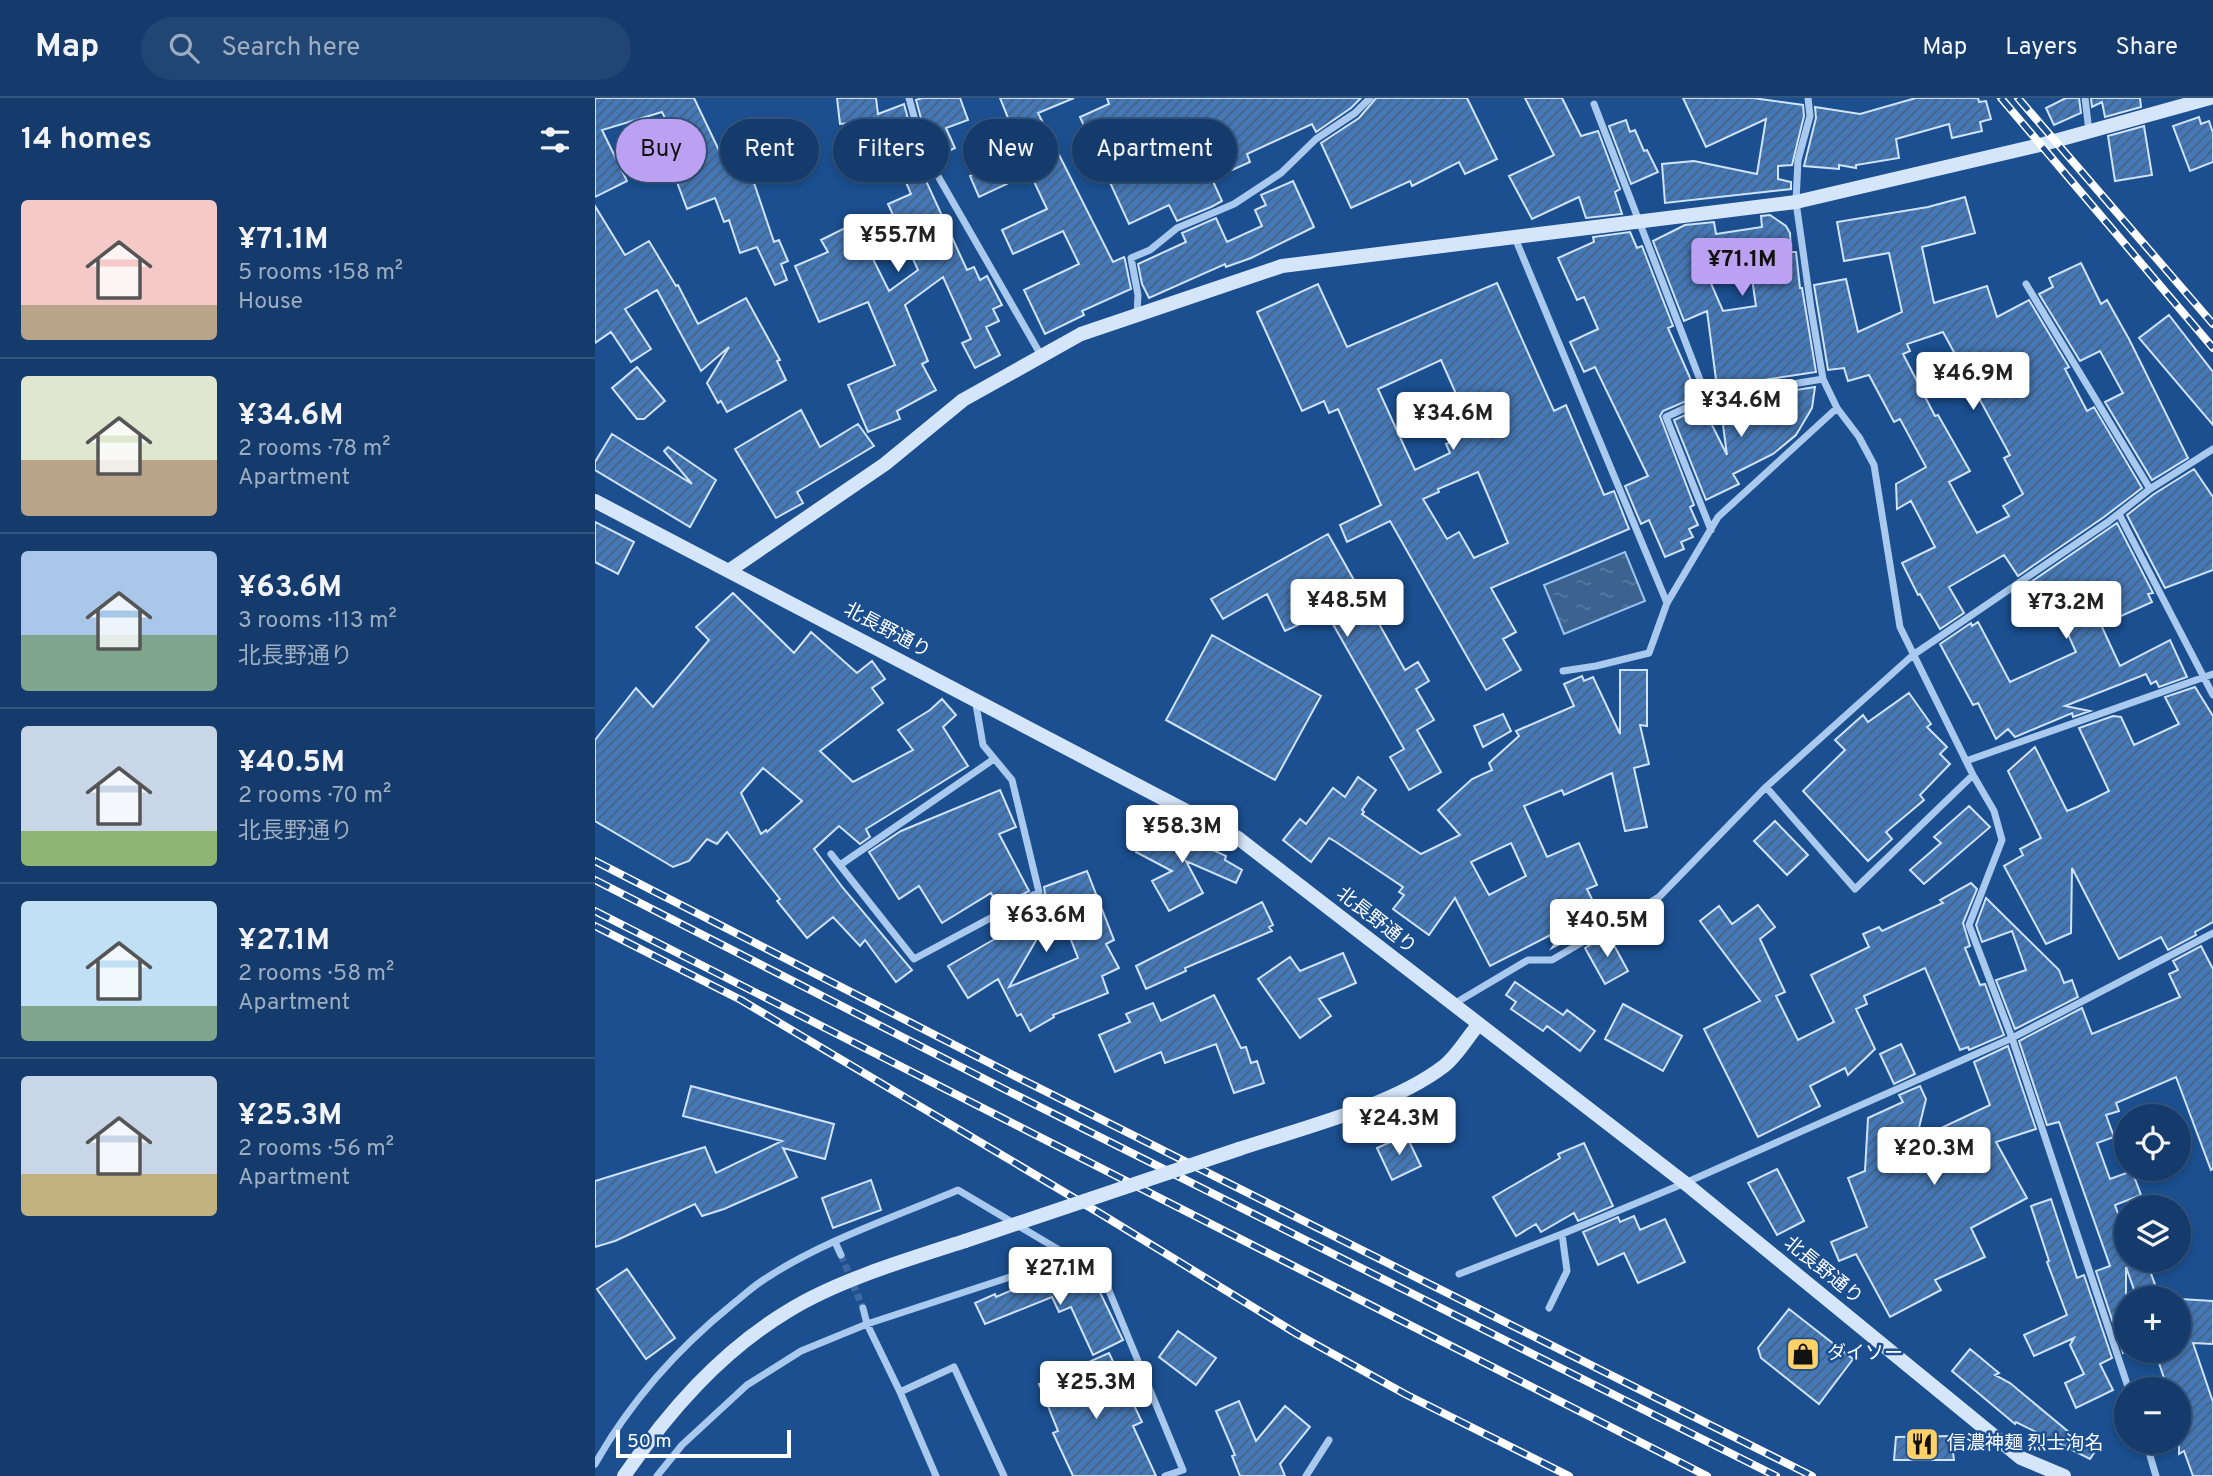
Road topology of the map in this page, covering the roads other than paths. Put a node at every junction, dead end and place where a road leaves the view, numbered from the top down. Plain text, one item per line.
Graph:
1 (909, 98) edge
2 (1370, 98) edge
3 (1808, 98) edge
4 (2085, 98) edge
5 (2210, 98) edge
6 (1594, 104) dead end
7 (2089, 131) junction
8 (1796, 202) junction
9 (1639, 223) junction
10 (1515, 238) junction
11 (2026, 284) dead end
12 (1137, 315) junction
13 (1042, 357) junction
14 (1823, 379) junction
15 (1707, 398) junction
16 (1837, 408) junction
17 (2213, 449) edge
18 (2150, 489) junction
19 (595, 501) edge
20 (2119, 514) junction
21 (1711, 530) junction
22 (730, 570) junction
23 (1667, 603) junction
24 (1913, 655) junction
25 (1563, 671) dead end
26 (2213, 674) edge
27 (2203, 678) junction
28 (2213, 695) edge
29 (975, 699) junction
30 (994, 759) junction
31 (1966, 761) junction
32 (1973, 775) junction
33 (1766, 787) junction
34 (831, 854) dead end
35 (840, 865) junction
36 (2213, 933) edge
37 (1452, 1005) junction
38 (1478, 1025) junction
39 (2012, 1038) junction
40 (1685, 1183) junction
41 (1562, 1234) junction
42 (835, 1242) junction
43 (841, 1255) tunnel mouth
44 (1071, 1256) junction
45 (1459, 1274) dead end
46 (863, 1308) tunnel mouth
47 (1549, 1308) dead end
48 (867, 1324) junction
49 (2125, 1377) edge
50 (900, 1392) junction
51 (1329, 1440) dead end
52 (2150, 1454) edge
53 (595, 1464) edge
54 (1185, 1473) edge
55 (624, 1476) edge
56 (657, 1476) edge
57 (936, 1476) edge
58 (1004, 1476) edge
59 (1165, 1476) edge
60 (1306, 1476) edge
61 (2064, 1476) edge
62 (2156, 1476) edge

1 - 13 street
2 - 12 street
3 - 8 street
4 - 7 street
5 - 7 street
6 - 9 street
7 - 8 street
8 - 9 street
8 - 14 street
9 - 10 street
9 - 15 street
10 - 12 street
10 - 23 street
11 - 18 street
12 - 13 street
13 - 22 street
14 - 15 street
14 - 16 street
15 - 21 street
16 - 21 street
16 - 24 street
17 - 18 street
18 - 20 street
19 - 22 street, 北長野通り
20 - 24 street
20 - 27 street
21 - 23 street
22 - 29 street, 北長野通り
23 - 25 street
24 - 31 street
24 - 33 street
26 - 27 street
27 - 28 street
27 - 31 street
29 - 30 street
29 - 37 street, 北長野通り
30 - 35 street
30 - 35 street
31 - 32 street
32 - 33 street
32 - 39 street
33 - 37 street
34 - 35 street
36 - 39 street
37 - 38 street, 北長野通り
38 - 40 street, 北長野通り
38 - 55 street, bridge
39 - 40 street
39 - 49 street
40 - 41 street
40 - 61 street, 北長野通り
41 - 45 street
41 - 47 street
42 - 43 street
42 - 44 street
42 - 53 street
44 - 48 street
44 - 54 street
46 - 48 street
48 - 50 street
48 - 56 street
50 - 57 street
50 - 58 street
51 - 60 street
52 - 62 street
54 - 59 street

